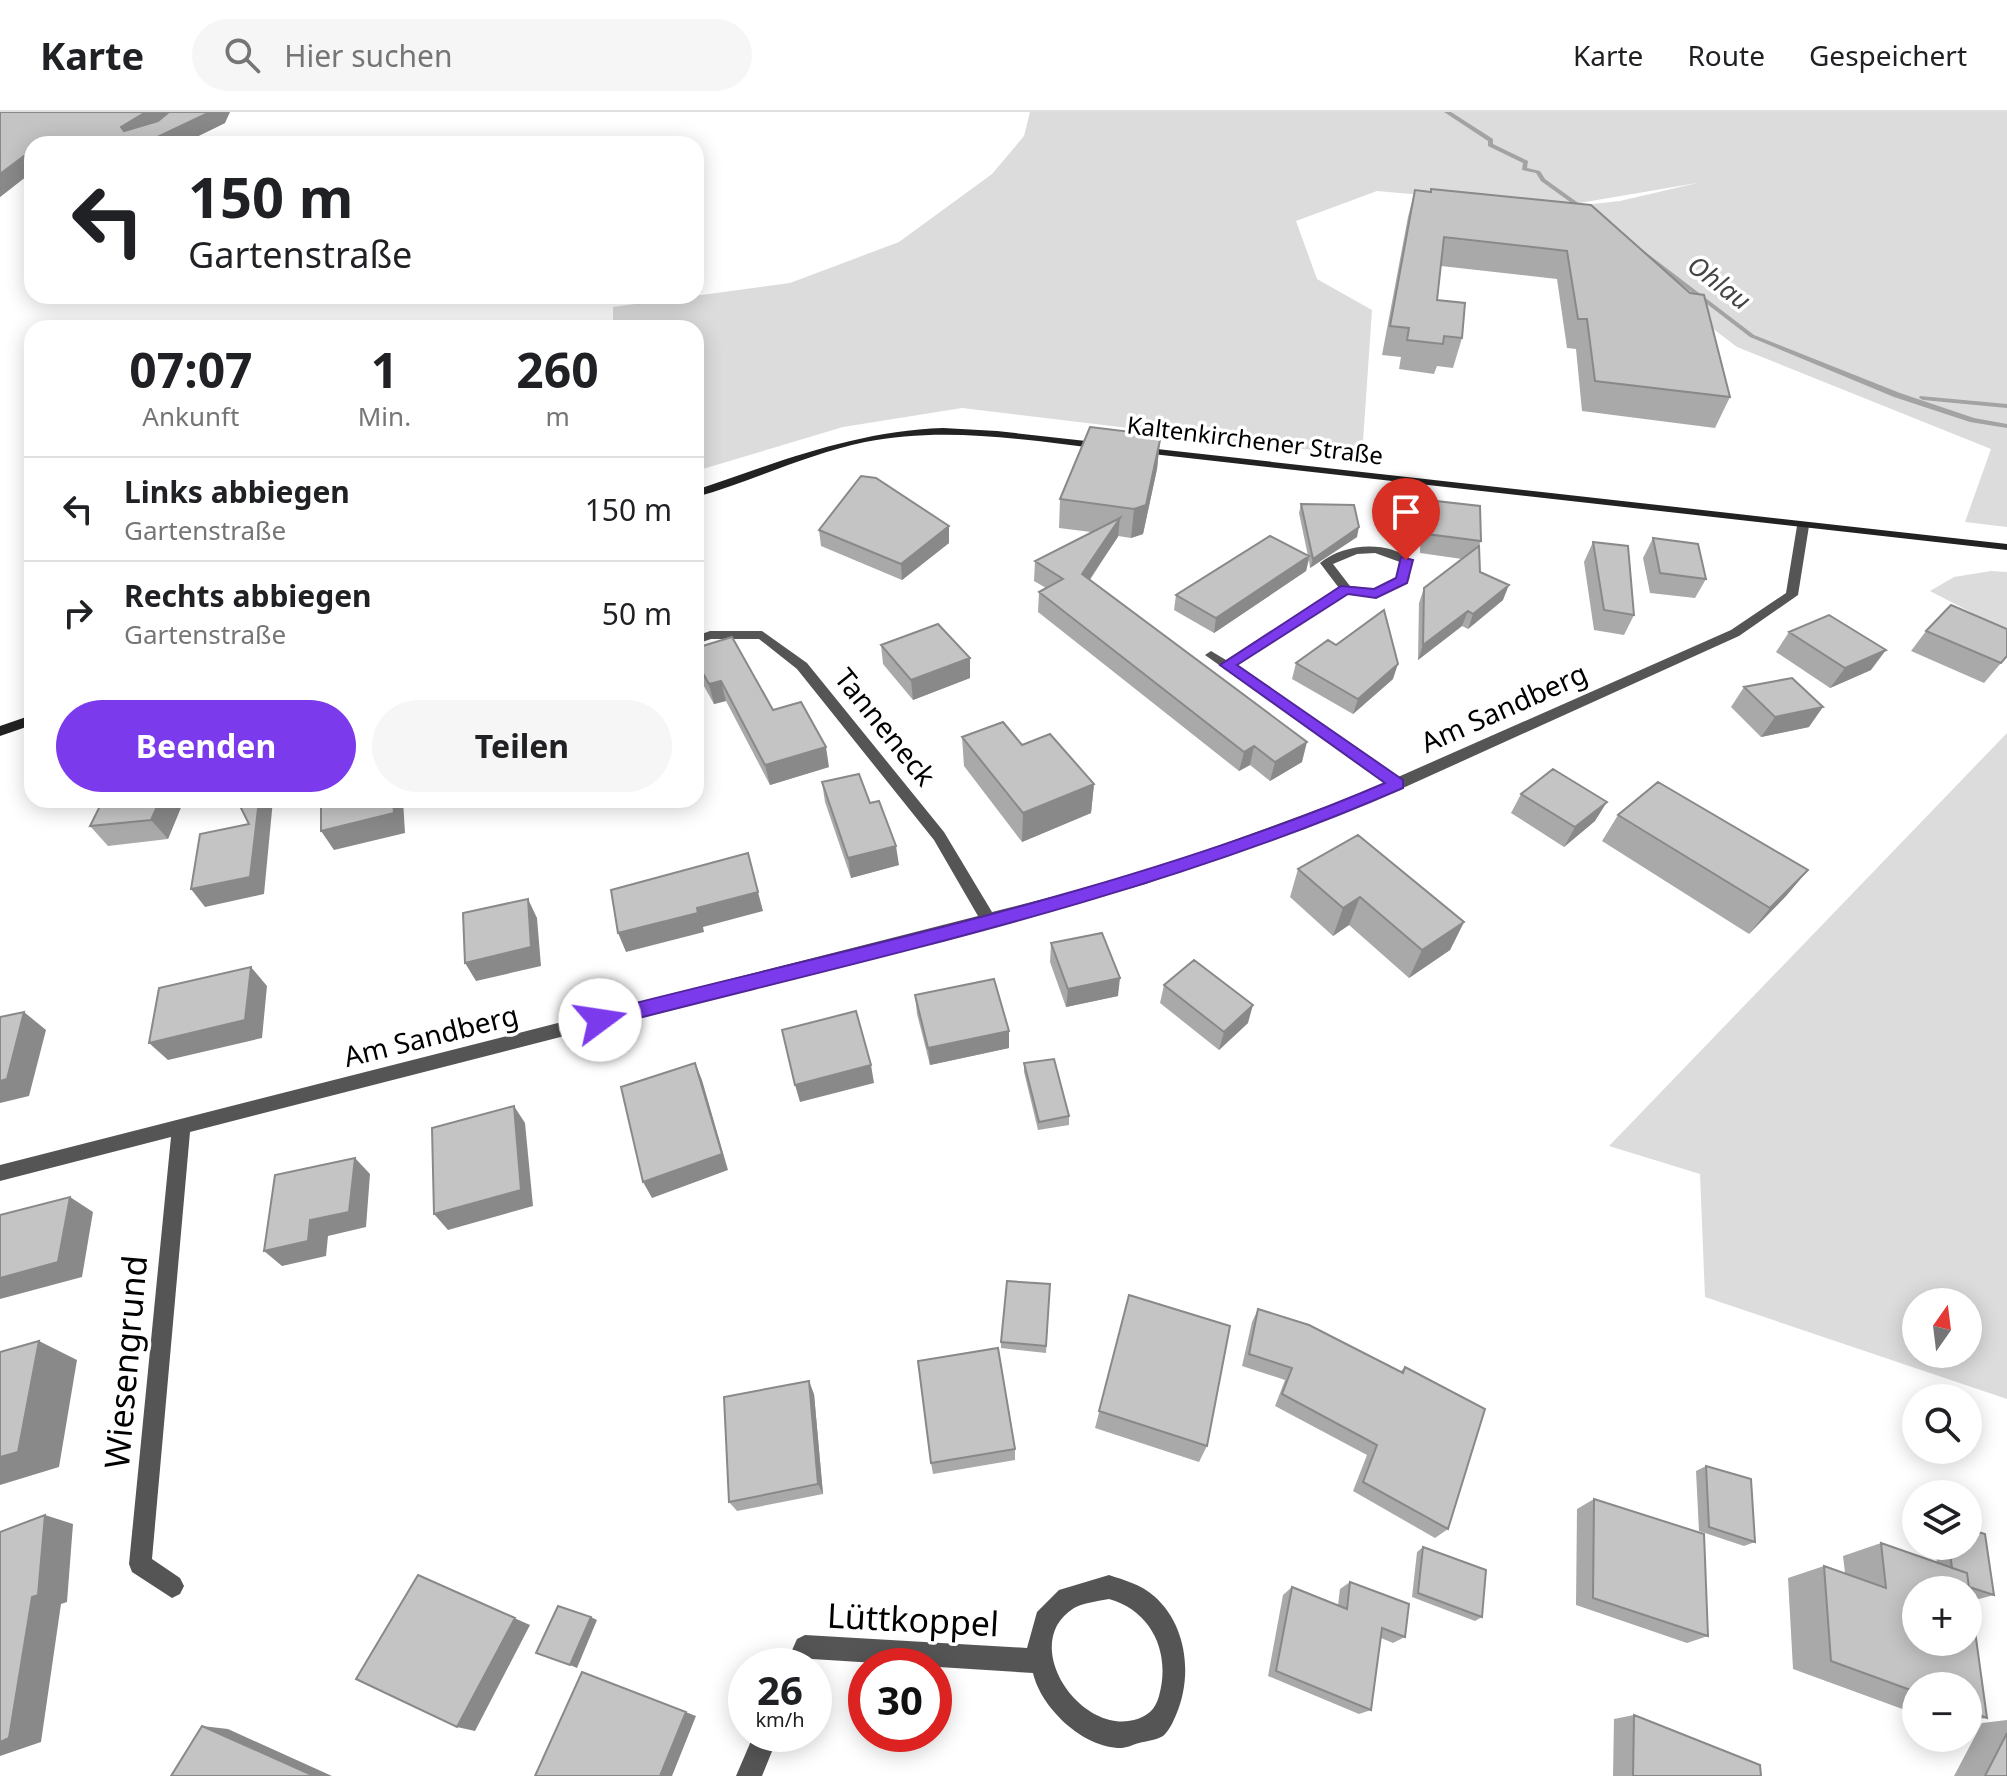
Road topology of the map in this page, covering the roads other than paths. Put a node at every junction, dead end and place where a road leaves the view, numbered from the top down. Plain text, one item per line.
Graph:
1 (1117, 447) edge
2 (1132, 449) edge
3 (704, 491) edge
4 (1803, 526) junction
5 (2007, 547) edge
6 (1346, 589) junction
7 (704, 637) edge
8 (1211, 655) dead end
9 (1227, 665) junction
10 (24, 723) edge
11 (0, 731) edge
12 (1398, 784) junction
13 (989, 921) junction
14 (181, 1127) junction
15 (0, 1173) edge
16 (172, 1586) dead end
17 (832, 1649) edge
18 (1038, 1661) junction
19 (759, 1752) edge
20 (749, 1776) edge

1 - 3 main road, Kaltenkirchener Straße
2 - 4 main road, Kaltenkirchener Straße
4 - 5 main road, Kaltenkirchener Straße
4 - 12 street, Am Sandberg
6 - 6 street
6 - 9 street
7 - 13 street, Tanneneck
8 - 9 street
9 - 12 street
10 - 11 main road
12 - 13 street, Am Sandberg
13 - 14 street, Am Sandberg
14 - 15 street, Am Sandberg
14 - 16 street, Wiesengrund
17 - 18 street, Lüttkoppel
18 - 18 street
19 - 20 street

